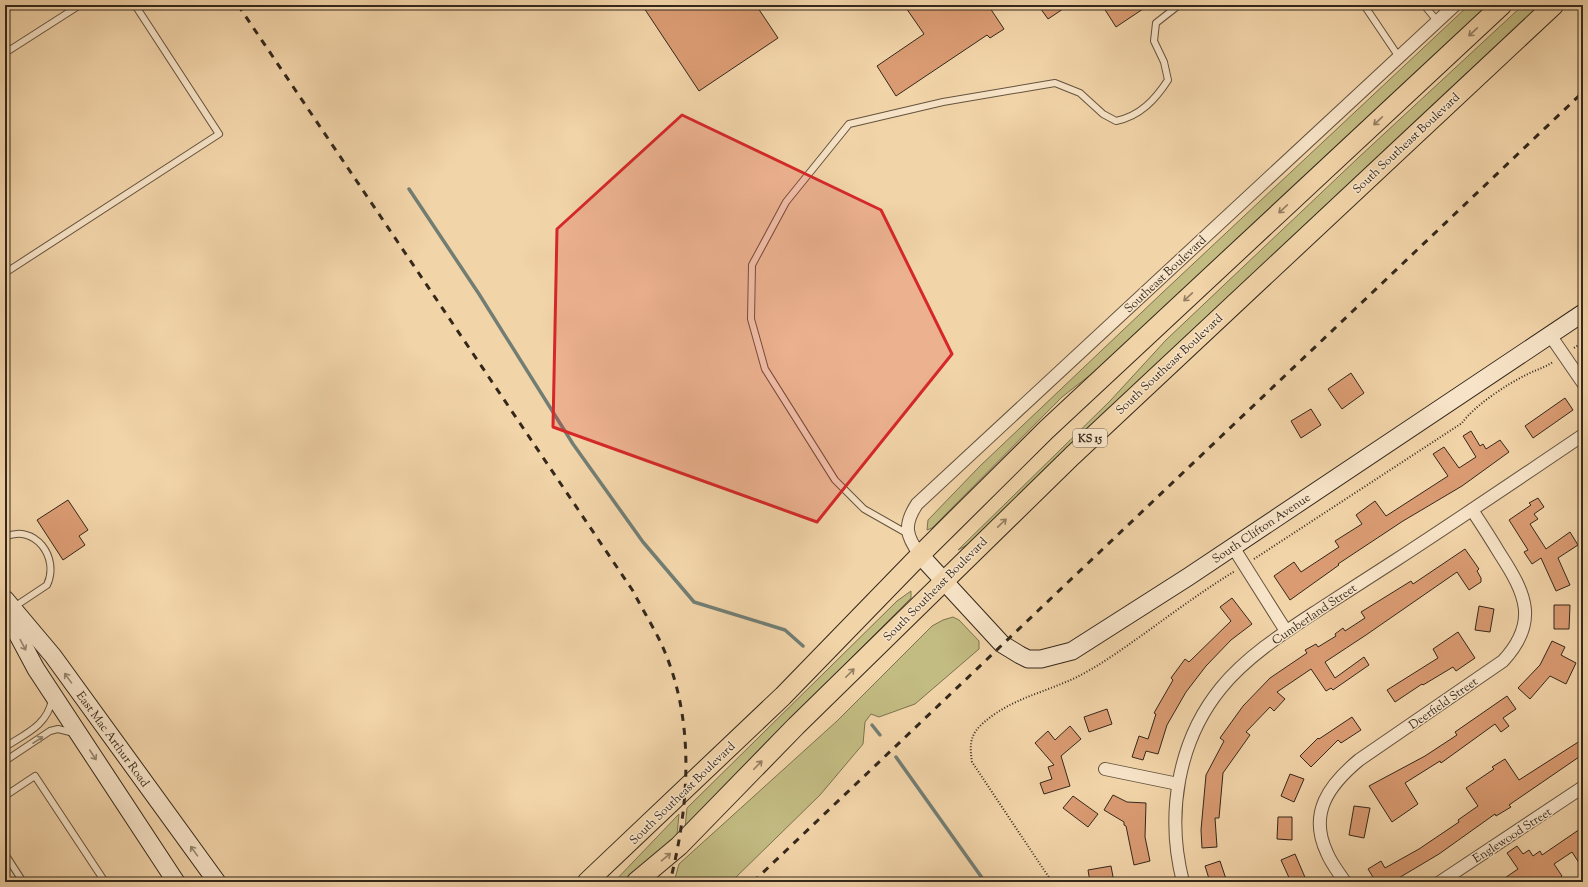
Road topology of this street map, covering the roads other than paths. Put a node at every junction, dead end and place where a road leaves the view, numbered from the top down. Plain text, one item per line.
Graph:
1 (80, 5) edge
2 (135, 5) edge
3 (1179, 5) edge
4 (1364, 5) edge
5 (1424, 5) edge
6 (1455, 5) edge
7 (1502, 5) edge
8 (1554, 5) edge
9 (1438, 22) junction
10 (5, 53) edge
11 (1399, 57) junction
12 (5, 273) edge
13 (1583, 313) edge
14 (1550, 335) junction
15 (1583, 383) edge
16 (1583, 435) edge
17 (1472, 510) junction
18 (908, 534) junction
19 (5, 537) edge
20 (1233, 547) junction
21 (920, 555) junction
22 (943, 581) junction
23 (7, 606) edge
24 (1286, 631) junction
25 (53, 694) junction
26 (82, 738) junction
27 (5, 747) edge
28 (5, 760) edge
29 (1105, 769) dead end
30 (1178, 784) junction
31 (1583, 788) edge
32 (5, 796) edge
33 (5, 854) edge
34 (23, 882) edge
35 (105, 882) edge
36 (176, 882) edge
37 (217, 882) edge
38 (587, 882) edge
39 (636, 882) edge
40 (1183, 882) edge
41 (1345, 882) edge
42 (1440, 882) edge

1 - 10 lane
2 - 12 lane
3 - 18 lane
4 - 11 lane
5 - 9 lane
6 - 9 street, Southeast Boulevard
7 -> 21 main road, South Southeast Boulevard / KS 15
22 -> 8 main road, South Southeast Boulevard / KS 15
9 - 11 street, Southeast Boulevard
11 - 18 street, Southeast Boulevard
13 - 14 street, South Clifton Avenue
14 - 15 street
14 - 20 street, South Clifton Avenue
16 - 17 street, Cumberland Street
17 - 24 street, Cumberland Street
17 - 41 street, Deerfield Street
18 - 21 street
19 - 23 lane
20 - 22 street, South Clifton Avenue
20 - 24 street
21 - 22 street, South Clifton Avenue
21 - 38 main road, South Southeast Boulevard / KS 15
39 -> 22 main road, South Southeast Boulevard / KS 15
23 -> 25 street, East Mac Arthur Road
37 -> 23 street, East Mac Arthur Road
24 - 30 street, Cumberland Street
25 - 26 street, East Mac Arthur Road
25 - 27 lane
28 -> 26 lane
26 -> 36 street, East Mac Arthur Road
29 - 30 street
30 - 40 street, Cumberland Street
31 - 42 street, Englewood Street
32 - 35 lane
33 - 34 lane

